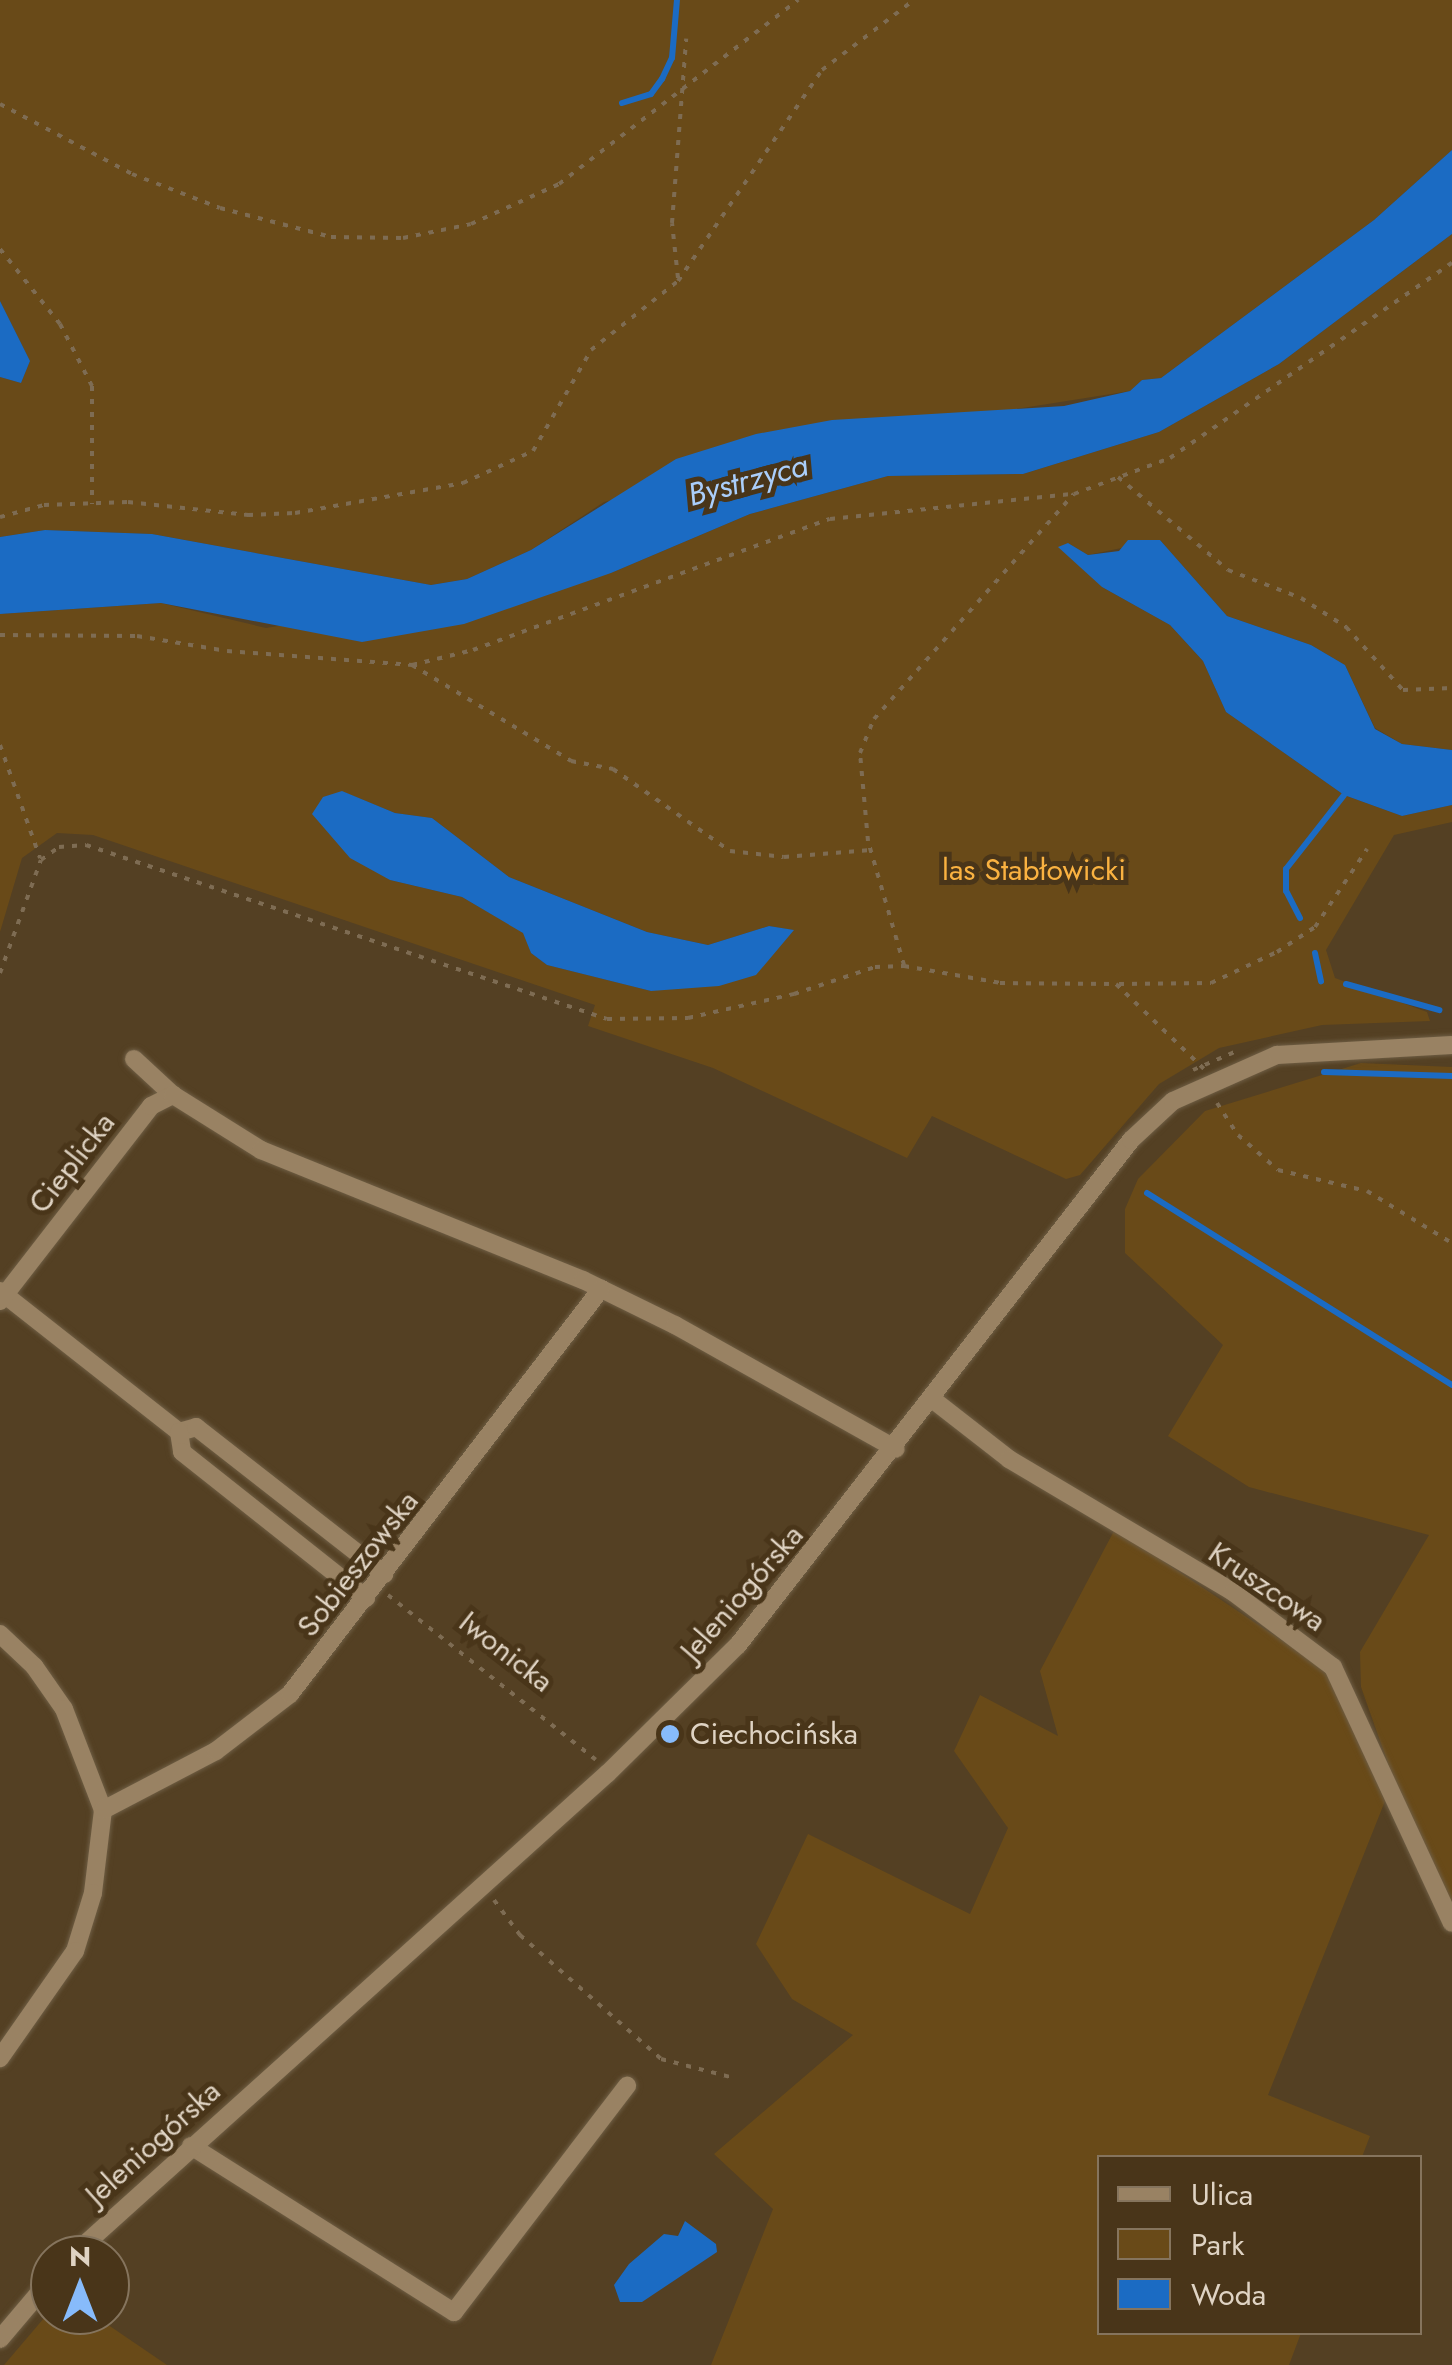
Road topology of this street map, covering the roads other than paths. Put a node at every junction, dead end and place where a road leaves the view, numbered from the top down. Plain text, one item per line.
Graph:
1 (1452, 1045) edge
2 (134, 1059) dead end
3 (173, 1095) junction
4 (601, 1289) junction
5 (2, 1296) edge
6 (932, 1400) junction
7 (179, 1432) junction
8 (896, 1448) junction
9 (376, 1586) junction
10 (0, 1634) edge
11 (102, 1810) junction
12 (1452, 1923) edge
13 (0, 2058) edge
14 (627, 2086) dead end
15 (191, 2146) junction
16 (95, 2235) edge
17 (30, 2304) edge
18 (0, 2339) edge

1 - 6 street, Jeleniogórska
2 - 3 street
3 - 4 street
3 - 5 street, Cieplicka
4 - 8 street
4 - 9 street, Sobieszowska
5 - 7 street
6 - 8 street, Jeleniogórska
6 - 12 street, Kruszcowa
7 - 9 street
7 - 9 street
8 - 15 street, Jeleniogórska
9 - 11 street, Sobieszowska
10 - 11 street
11 - 13 street
14 - 15 street
15 - 16 street, Jeleniogórska
17 - 18 street

